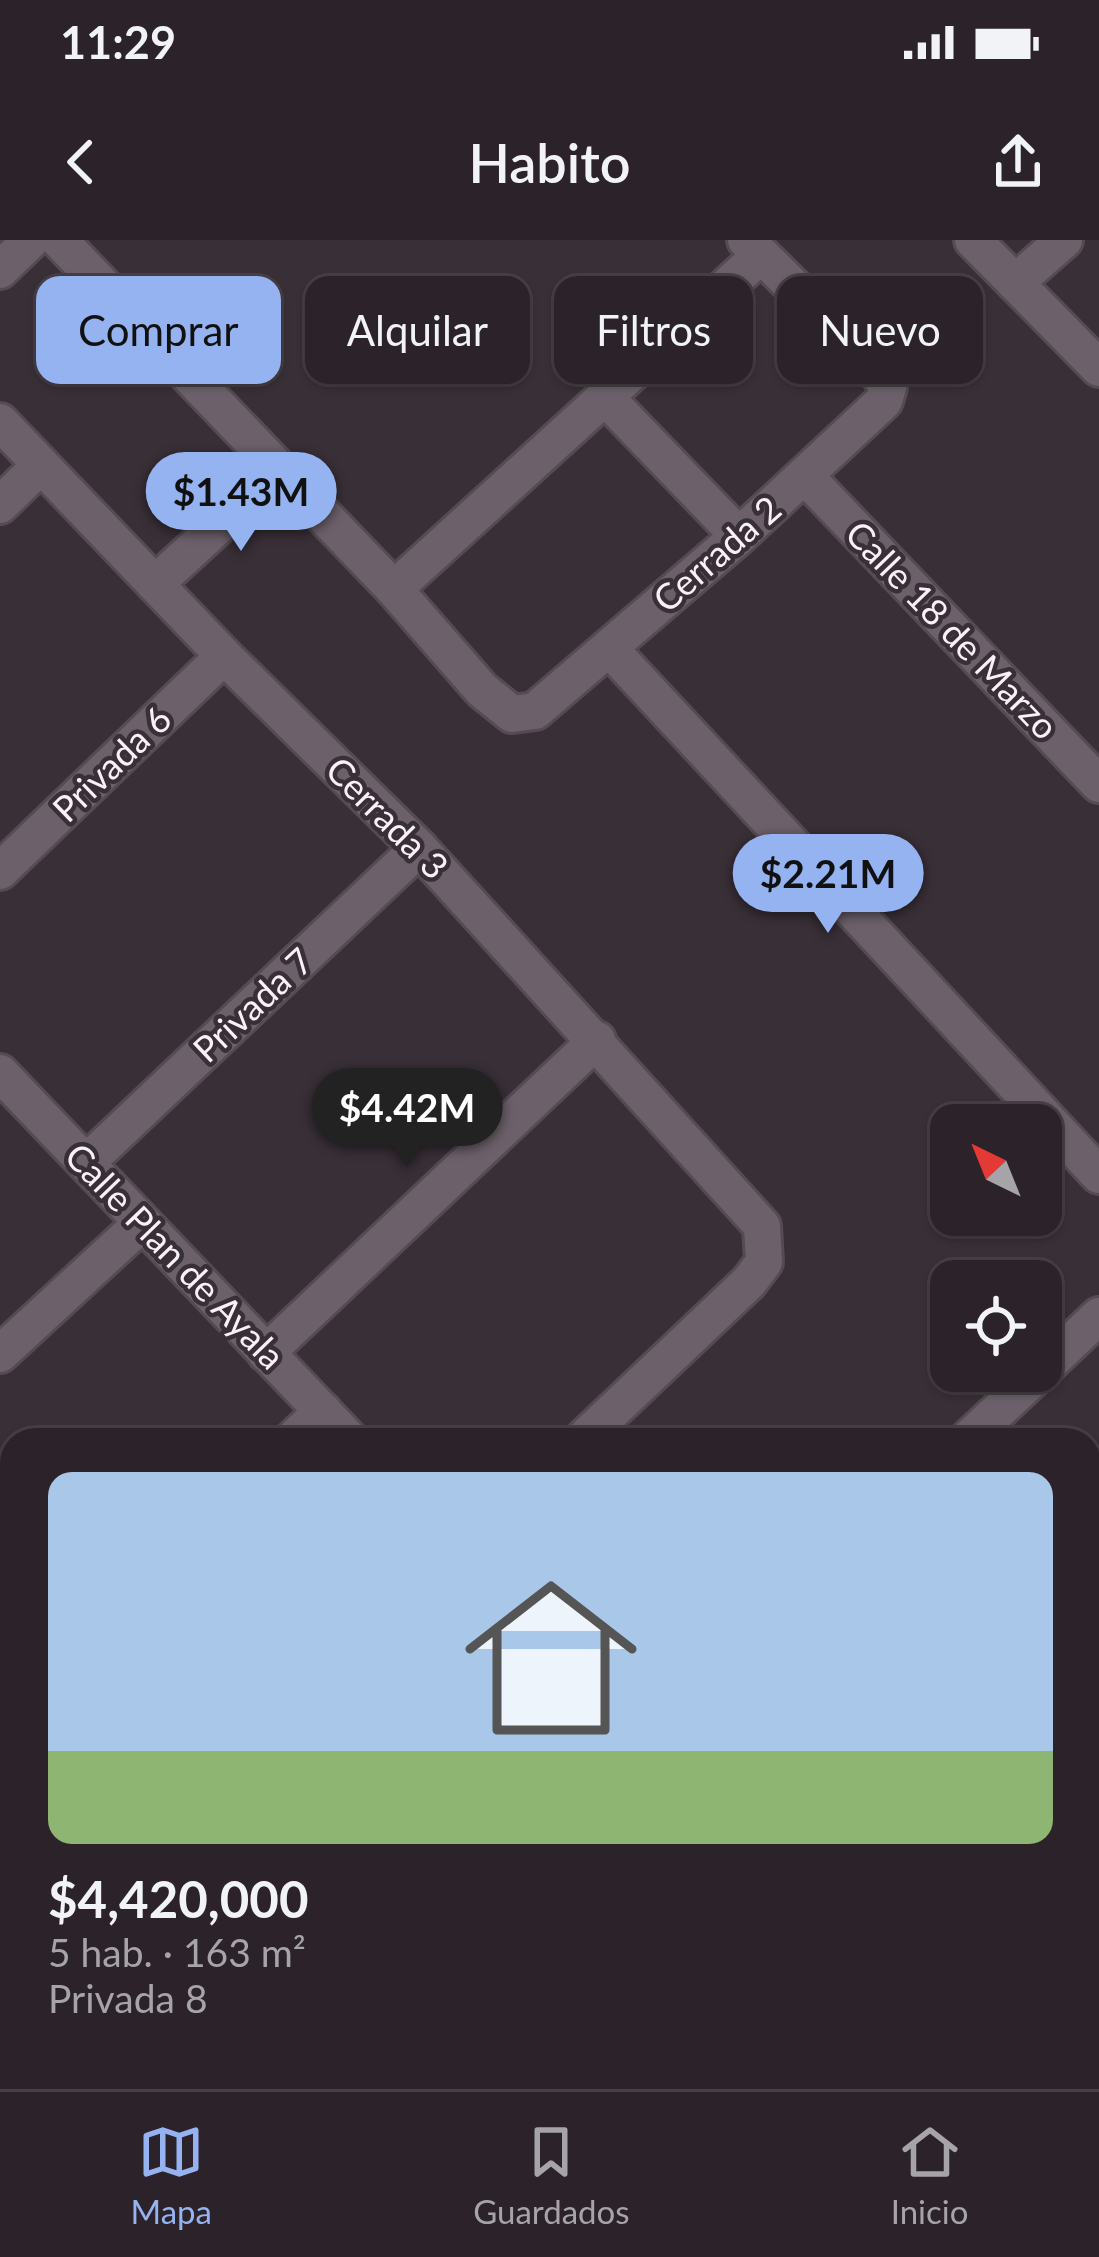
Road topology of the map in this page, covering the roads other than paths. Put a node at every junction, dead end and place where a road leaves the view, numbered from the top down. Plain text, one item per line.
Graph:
1 (31, 240) edge
2 (59, 240) edge
3 (973, 240) edge
4 (1064, 240) edge
5 (753, 248) edge
6 (0, 270) edge
7 (1015, 284) junction
8 (1099, 368) edge
9 (605, 398) junction
10 (0, 422) edge
11 (41, 465) junction
12 (279, 470) junction
13 (806, 476) junction
14 (0, 505) edge
15 (740, 536) junction
16 (155, 584) junction
17 (394, 589) junction
18 (609, 648) junction
19 (224, 656) junction
20 (1099, 784) edge
21 (419, 848) junction
22 (0, 871) edge
23 (597, 1040) junction
24 (0, 1072) edge
25 (86, 1163) junction
26 (1099, 1175) edge
27 (140, 1225) junction
28 (1099, 1316) edge
29 (1062, 1351) edge
30 (266, 1352) junction
31 (0, 1354) edge
32 (1019, 1392) edge
33 (323, 1411) junction
34 (305, 1428) edge
35 (339, 1428) edge
36 (595, 1428) edge
37 (981, 1428) edge

1 - 6 street
2 - 12 street
3 - 7 street
4 - 7 street
5 - 9 street
5 - 13 street, Cerrada 2
7 - 8 street
9 - 15 street
9 - 17 street
10 - 11 street, Cerrada 3
11 - 14 street
11 - 16 street, Cerrada 3
12 - 16 street
12 - 17 street
13 - 15 street, Cerrada 2
13 - 20 street, Calle 18 de Marzo
15 - 18 street, Cerrada 2
16 - 19 street, Cerrada 3
17 - 18 street, Cerrada 2
18 - 26 street
19 - 21 street, Cerrada 3
19 - 22 street, Privada 6
21 - 23 street, Cerrada 3
21 - 25 street, Privada 7
23 - 30 street
23 - 36 street, Cerrada 3
24 - 25 street, Calle Plan de Ayala
25 - 27 street, Calle Plan de Ayala
27 - 30 street, Calle Plan de Ayala
27 - 31 street
28 - 29 street
30 - 33 street, Calle Plan de Ayala
32 - 37 street
33 - 34 street
33 - 35 street, Calle Plan de Ayala

